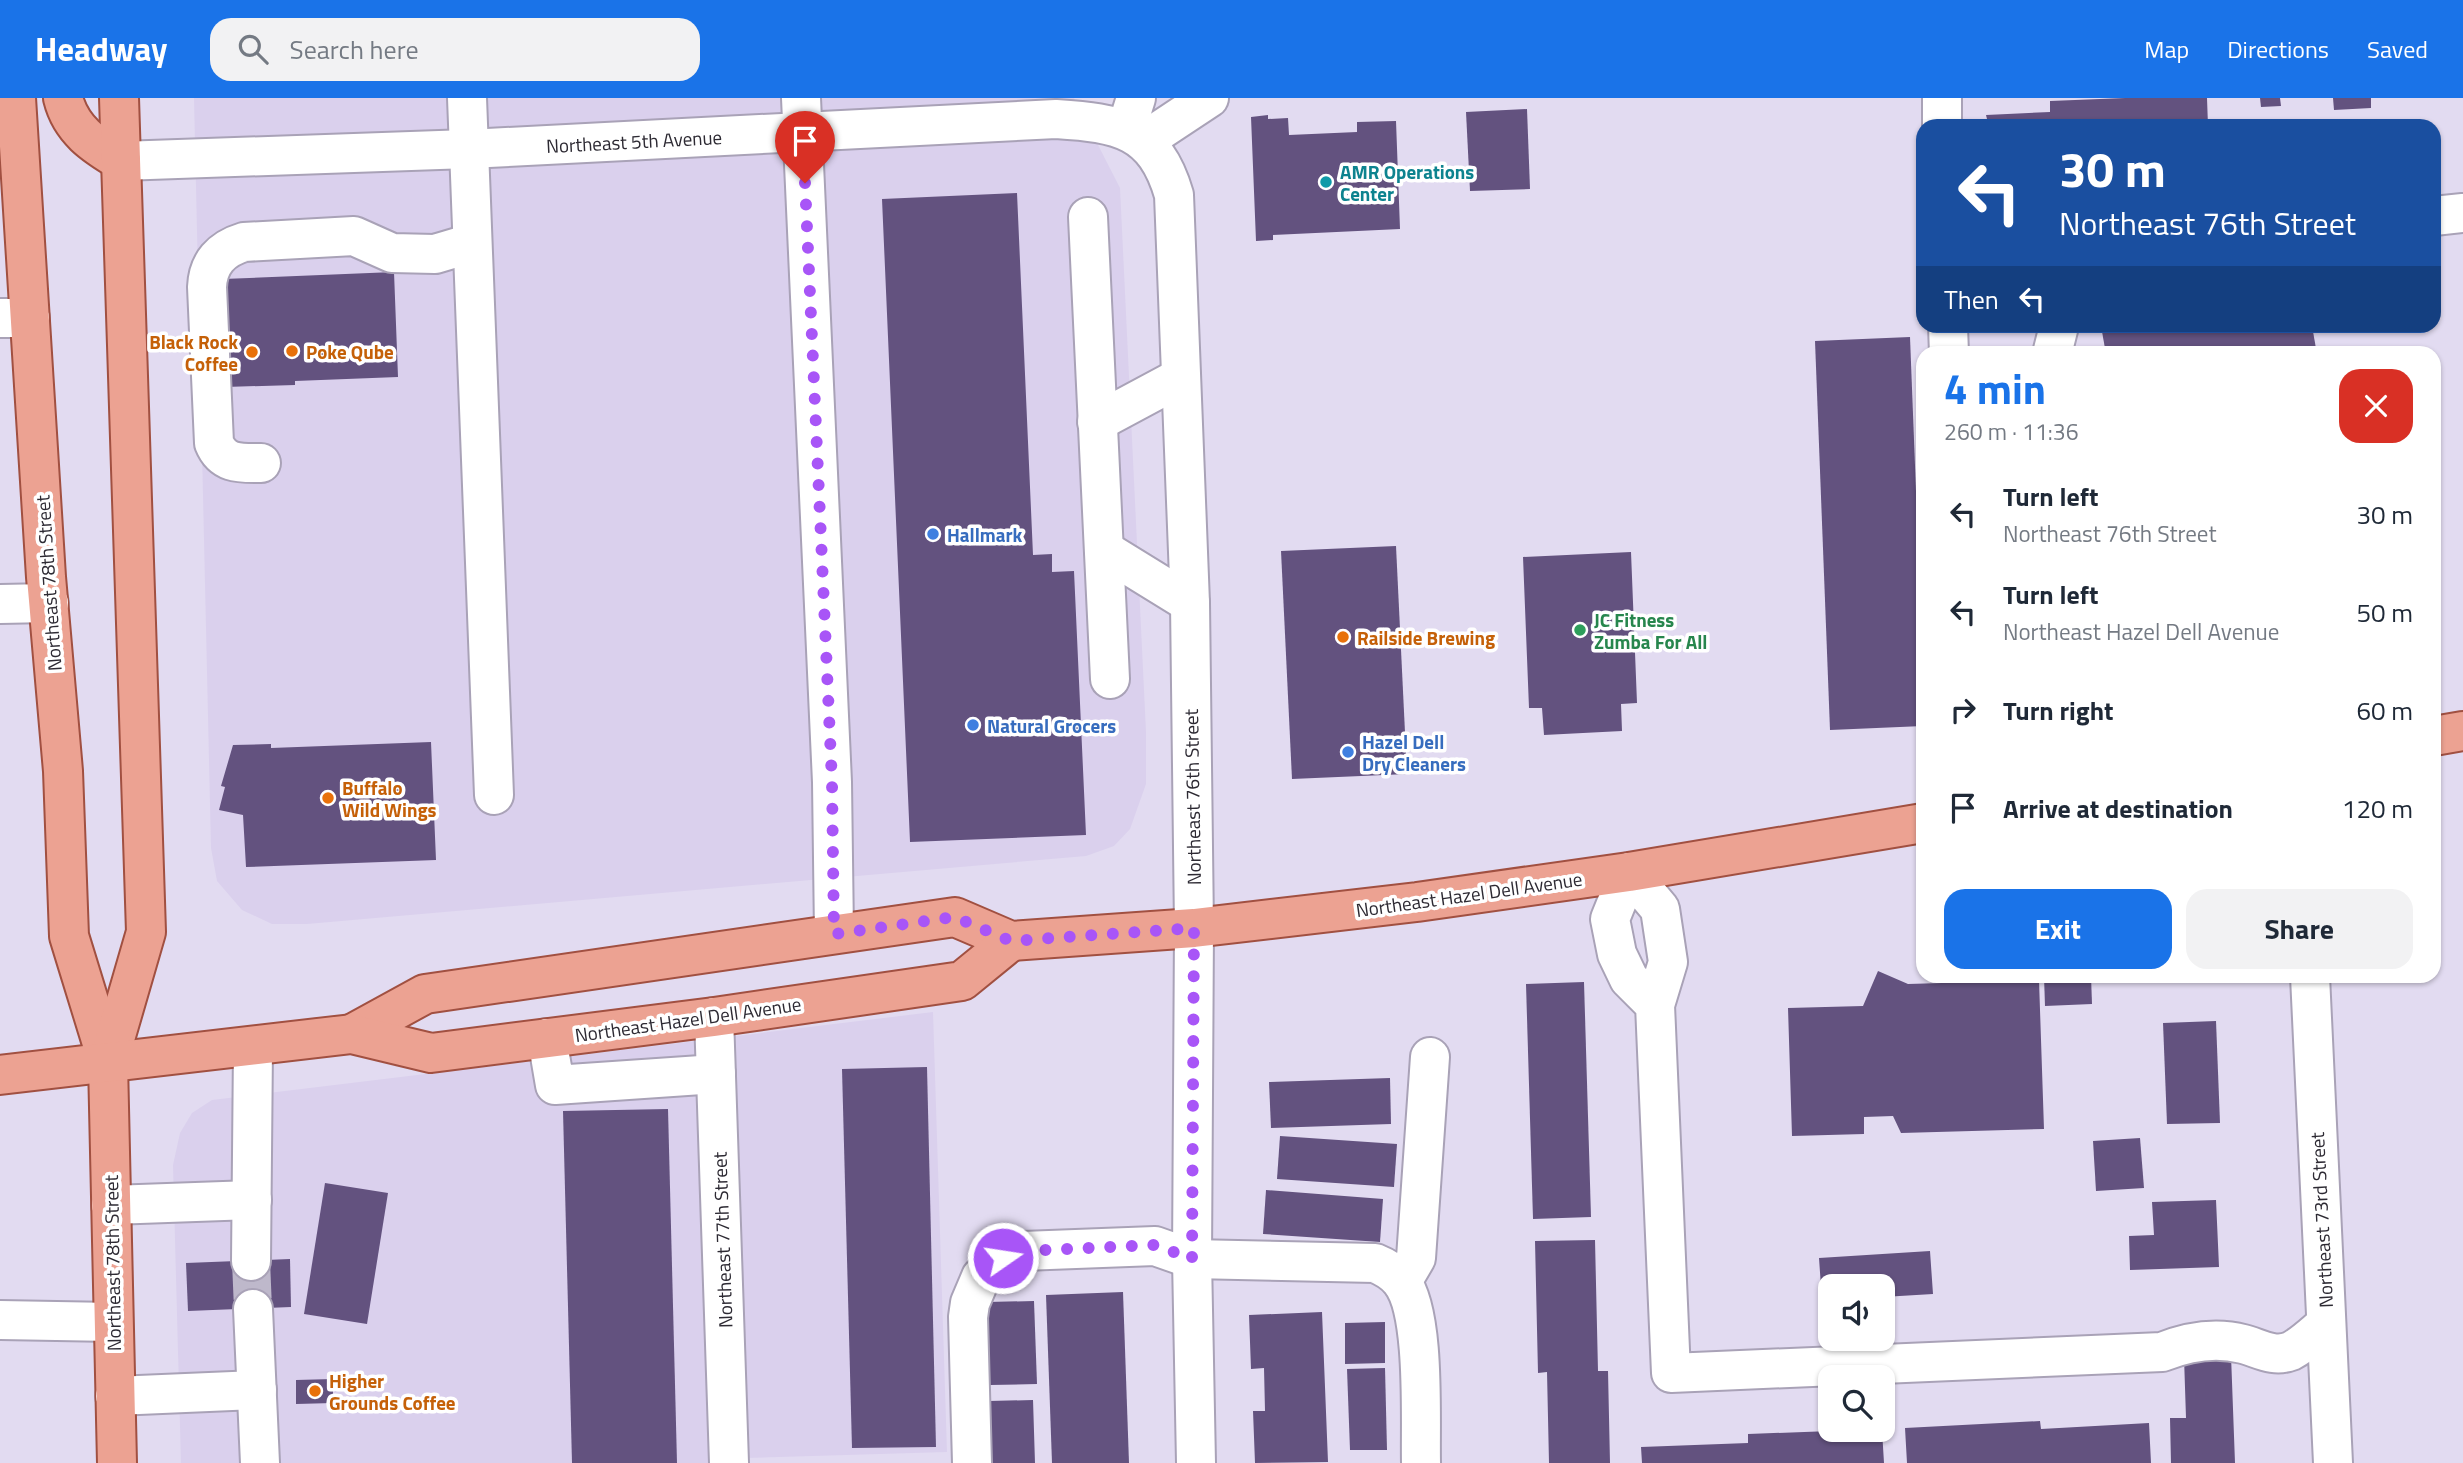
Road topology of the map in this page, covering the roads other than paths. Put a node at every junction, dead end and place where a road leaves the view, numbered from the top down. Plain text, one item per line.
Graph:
1 (16, 98) edge
2 (63, 98) edge
3 (119, 98) edge
4 (467, 98) edge
5 (1209, 98) edge
6 (1942, 98) edge
7 (802, 115) edge
8 (1942, 119) edge
9 (1135, 123) edge
10 (468, 149) junction
11 (121, 162) junction
12 (2463, 214) edge
13 (2441, 216) edge
14 (1088, 217) dead end
15 (472, 243) junction
16 (15, 318) edge
17 (1181, 377) junction
18 (1097, 422) junction
19 (261, 463) dead end
20 (1104, 550) junction
21 (49, 603) junction
22 (1190, 603) junction
23 (0, 604) edge
24 (1110, 679) dead end
25 (2463, 731) edge
26 (2441, 735) edge
27 (494, 795) dead end
28 (1916, 824) edge
29 (1629, 872) junction
30 (1194, 928) junction
31 (834, 934) junction
32 (1011, 941) junction
33 (2309, 983) edge
34 (1655, 1005) junction
35 (714, 1017) junction
36 (352, 1034) junction
37 (547, 1038) junction
38 (253, 1047) junction
39 (1430, 1057) dead end
40 (108, 1063) junction
41 (716, 1074) junction
42 (0, 1075) edge
43 (252, 1200) junction
44 (111, 1205) junction
45 (1192, 1259) junction
46 (251, 1261) tunnel mouth
47 (1402, 1282) junction
48 (253, 1309) tunnel mouth
49 (0, 1320) edge
50 (113, 1322) junction
51 (2326, 1324) junction
52 (257, 1390) junction
53 (115, 1396) junction
54 (117, 1463) edge
55 (260, 1463) edge
56 (729, 1463) edge
57 (972, 1463) edge
58 (1196, 1463) edge
59 (1421, 1463) edge
60 (2333, 1463) edge

1 - 16 main road, Northeast 78th Street
2 - 11 main road
3 - 11 main road, Northeast 78th Street
4 - 10 street
5 - 9 street
6 - 8 street
7 - 9 street, Northeast 5th Avenue
7 - 10 street, Northeast 5th Avenue
7 - 31 street
9 - 17 street, Northeast 76th Street
10 - 11 street, Northeast 5th Avenue
10 - 15 street
11 - 40 main road, Northeast 78th Street
12 - 13 street
14 - 18 street
15 - 19 street
15 - 27 street
16 - 21 main road, Northeast 78th Street
17 - 18 street
17 - 22 street, Northeast 76th Street
18 - 20 street
20 - 22 street
20 - 24 street
21 - 23 street
21 - 40 main road, Northeast 78th Street
22 - 30 street, Northeast 76th Street
25 - 26 main road
28 - 29 main road, Northeast Hazel Dell Avenue
29 - 30 main road, Northeast Hazel Dell Avenue
29 - 34 street
29 - 34 street
30 - 32 main road, Northeast Hazel Dell Avenue
30 - 45 street, Northeast 76th Street
31 - 32 main road, Northeast Hazel Dell Avenue
31 - 36 main road, Northeast Hazel Dell Avenue
32 - 35 main road, Northeast Hazel Dell Avenue
33 - 51 street, Northeast 73rd Street
34 - 51 street
35 - 37 main road, Northeast Hazel Dell Avenue
35 - 41 street, Northeast 77th Street
36 - 37 main road, Northeast Hazel Dell Avenue
36 - 38 main road, Northeast Hazel Dell Avenue
37 - 41 street
38 - 40 main road, Northeast Hazel Dell Avenue
38 - 43 street
39 - 47 street
40 - 42 main road, Northeast Hazel Dell Avenue
40 - 44 main road, Northeast 78th Street
41 - 56 street, Northeast 77th Street
43 - 44 street
43 - 46 street
44 - 50 main road, Northeast 78th Street
45 - 47 street
45 - 57 street
45 - 58 street, Northeast 76th Street
47 - 59 street
48 - 52 street
49 - 50 street
50 - 53 main road, Northeast 78th Street
51 - 60 street, Northeast 73rd Street
52 - 53 street
52 - 55 street
53 - 54 main road, Northeast 78th Street

